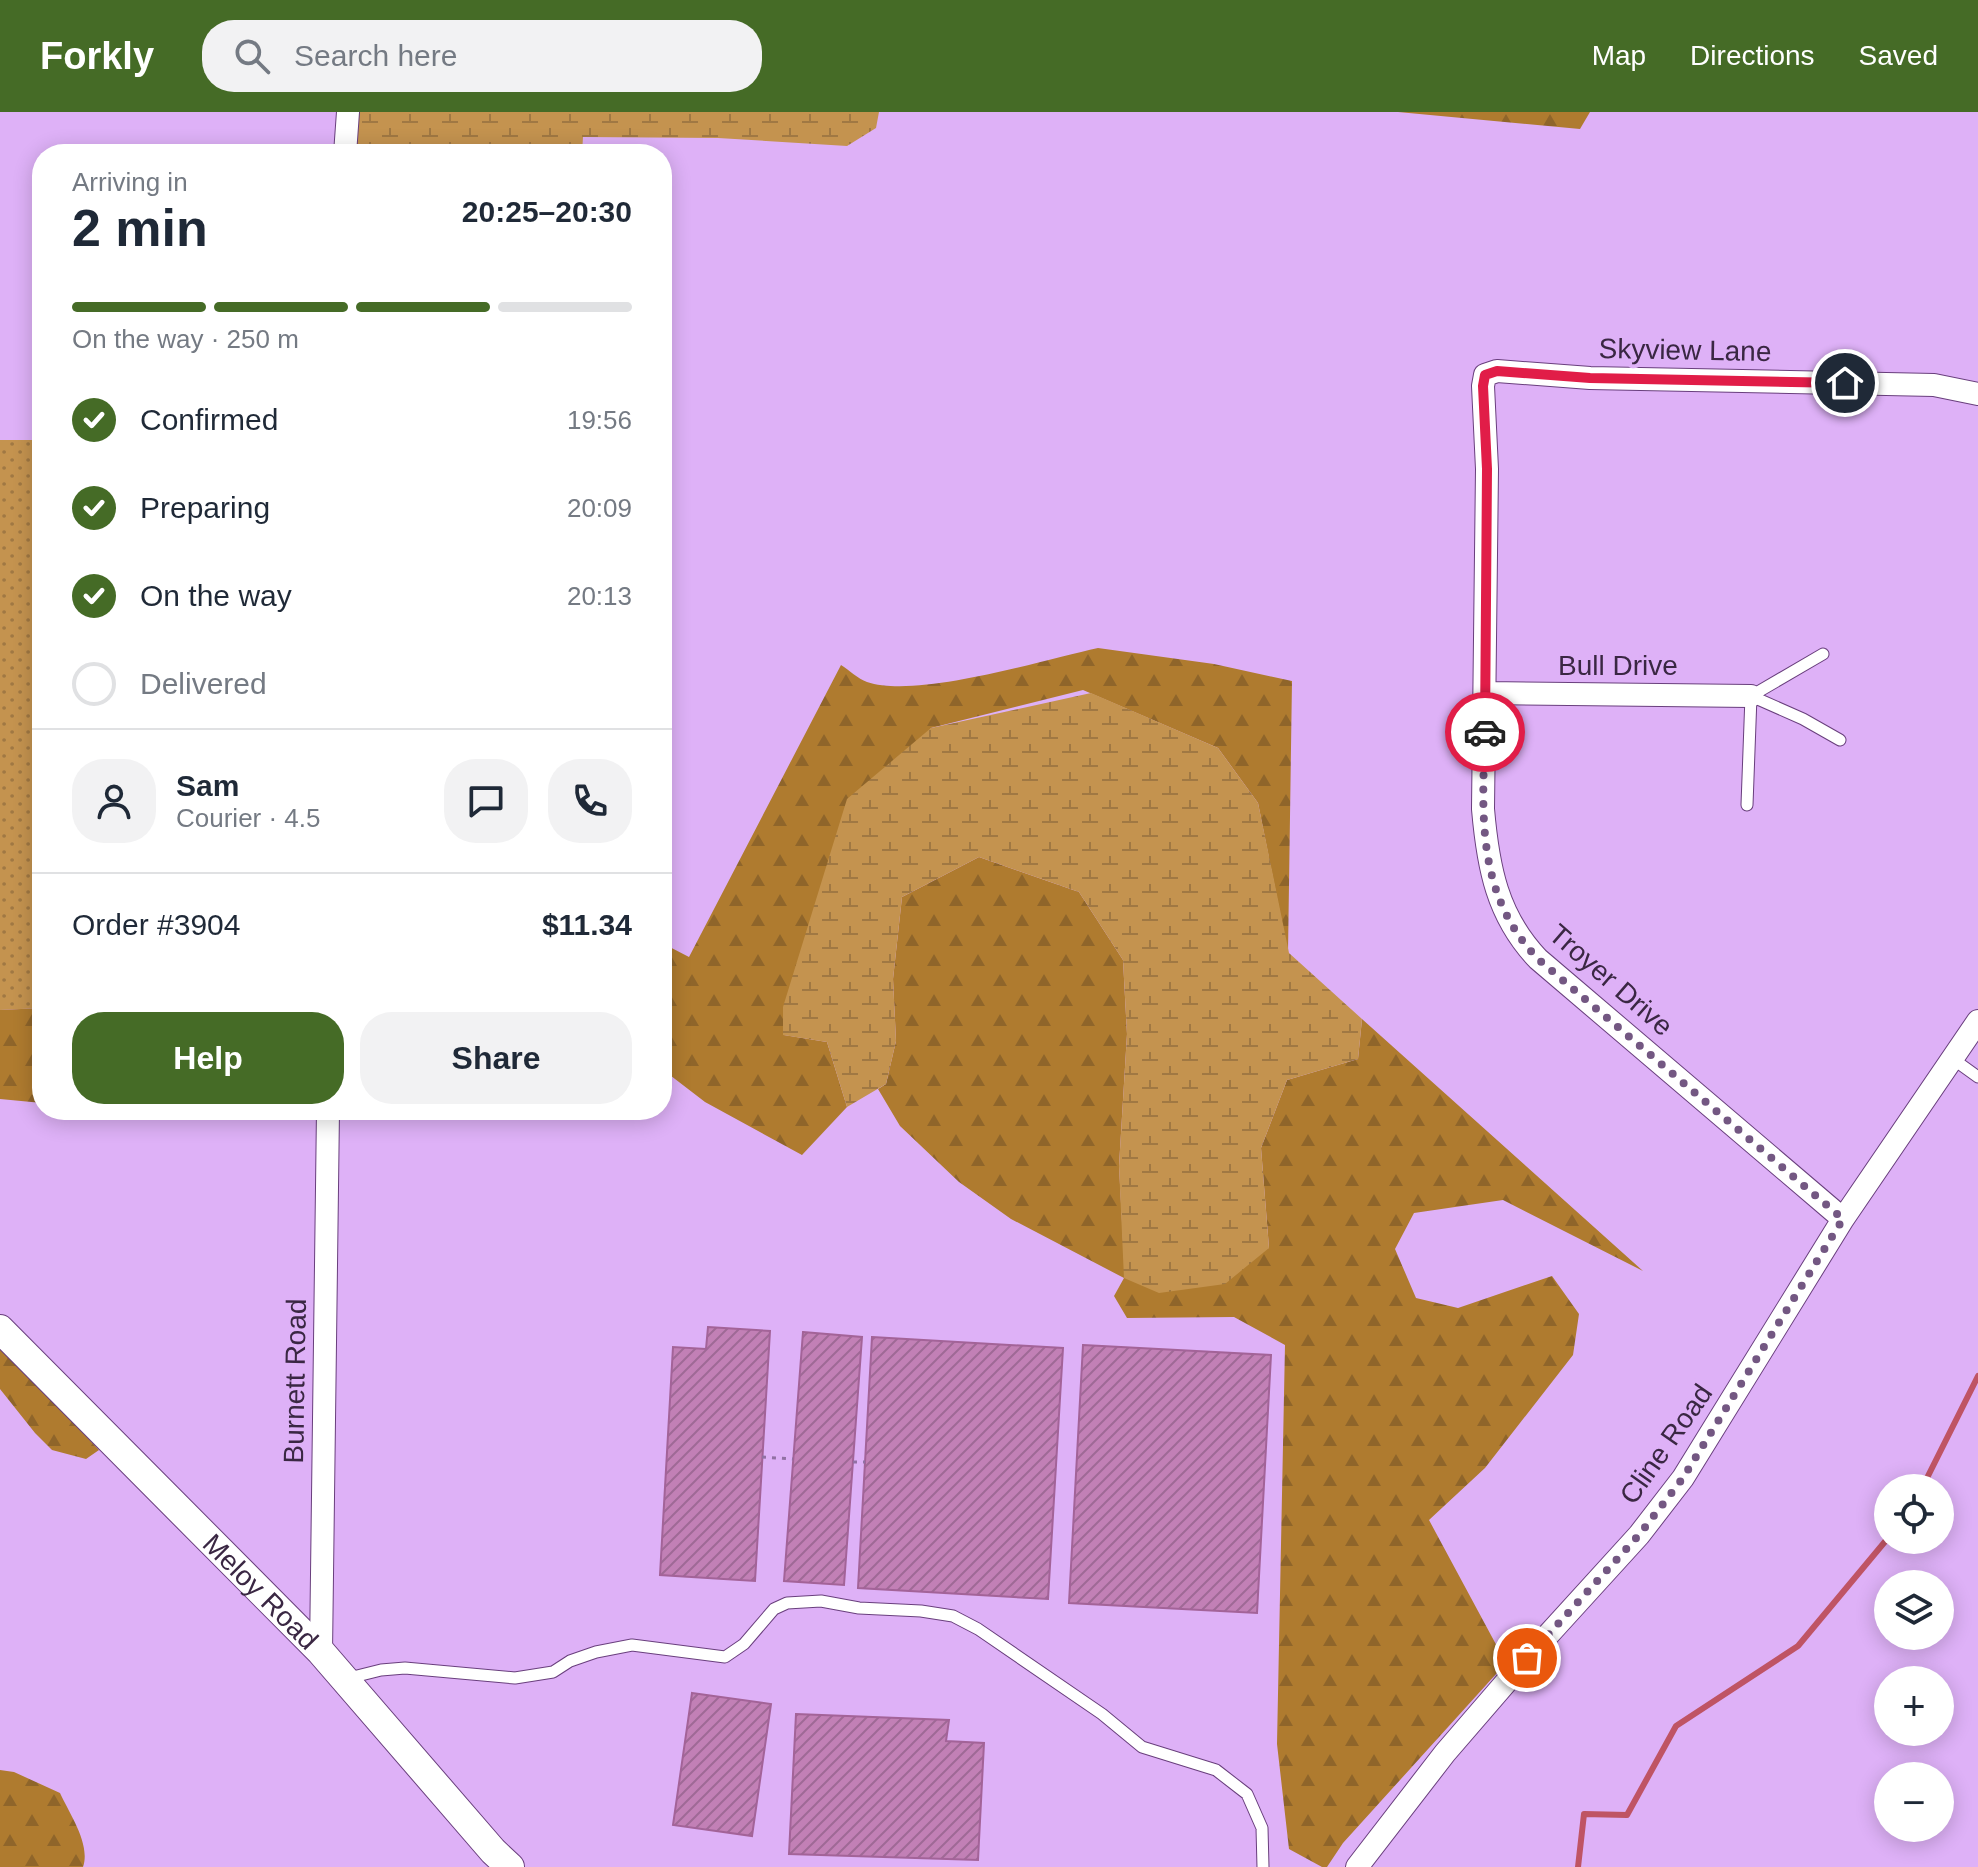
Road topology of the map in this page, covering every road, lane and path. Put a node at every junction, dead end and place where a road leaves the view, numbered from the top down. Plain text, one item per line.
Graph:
1 (348, 112) edge
2 (346, 144) edge
3 (1978, 394) edge
4 (1487, 469) joint
5 (1823, 654) dead end
6 (1486, 693) junction
7 (1751, 696) junction
8 (1840, 740) dead end
9 (1747, 805) dead end
10 (1978, 1021) edge
11 (1953, 1059) junction
12 (1978, 1077) edge
13 (328, 1120) edge
14 (1843, 1219) junction
15 (0, 1329) edge
16 (762, 1457) dead end
17 (793, 1459) dead end
18 (853, 1462) dead end
19 (865, 1462) dead end
20 (321, 1652) junction
21 (344, 1679) junction
22 (510, 1867) edge
23 (1263, 1867) edge
24 (1357, 1867) edge

1 - 2 street
3 - 4 street, Skyview Lane
4 - 6 street, Troyer Drive
5 - 7 lane
6 - 7 street, Bull Drive
6 - 14 street, Troyer Drive
7 - 8 lane
7 - 9 lane
10 - 11 street, Cline Road
11 - 12 lane
11 - 14 street, Cline Road
13 - 20 street, Burnett Road
14 - 24 street, Cline Road
15 - 20 street, Meloy Road
16 - 17 path
18 - 19 path
20 - 21 street, Meloy Road
21 - 22 street, Meloy Road
21 - 23 lane

